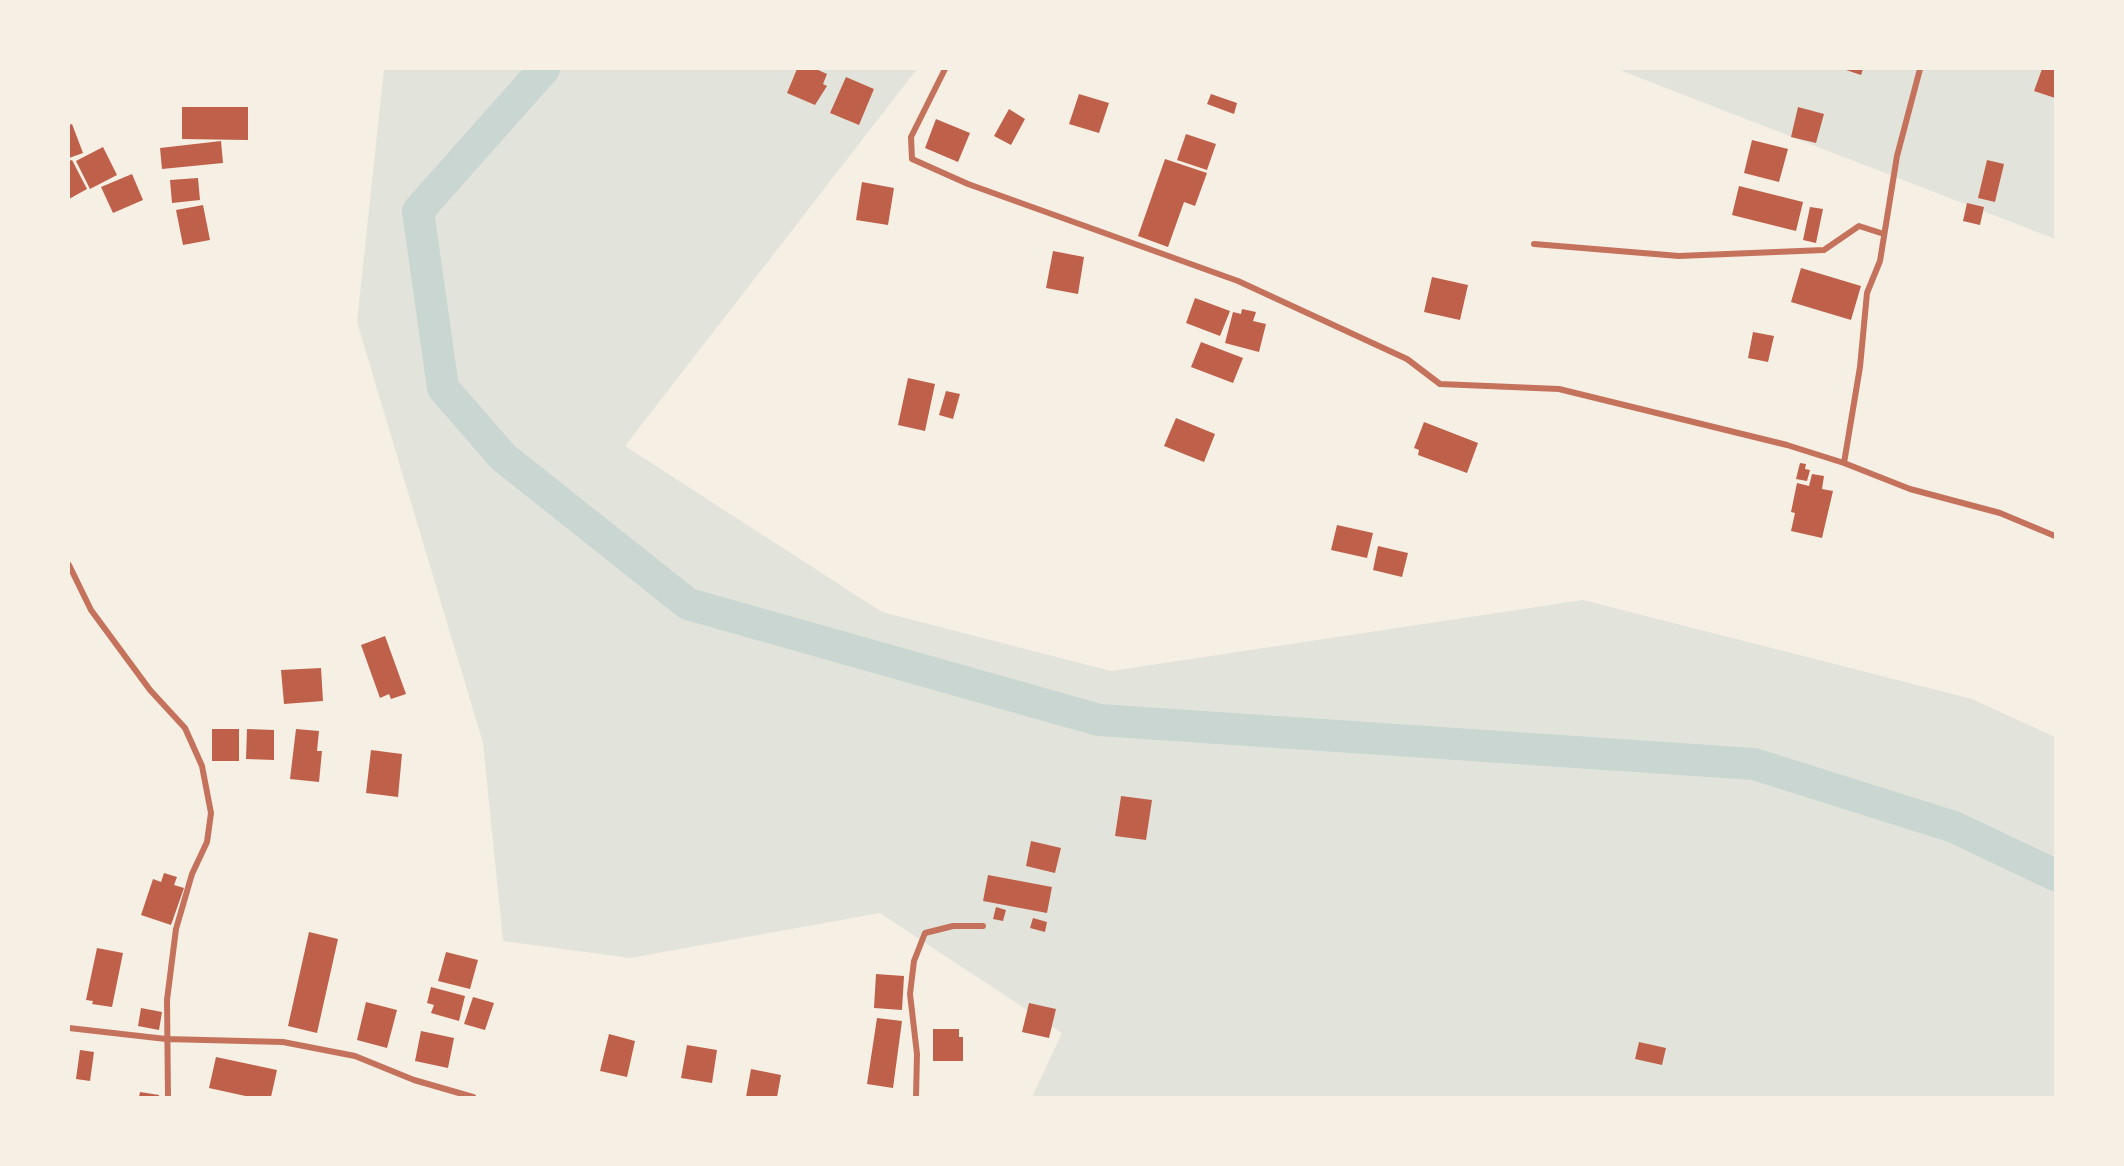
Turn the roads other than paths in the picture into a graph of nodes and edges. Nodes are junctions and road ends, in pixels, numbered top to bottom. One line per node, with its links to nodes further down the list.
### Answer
1 (945, 69): 5 (street)
2 (1920, 69): 3 (street)
3 (1884, 234): 4 (street); 5 (street)
4 (1534, 244)
5 (1844, 463): 6 (street)
6 (2055, 536)
7 (69, 565): 10 (street)
8 (983, 926): 13 (street)
9 (69, 1028): 10 (street)
10 (166, 1039): 11 (street); 12 (street)
11 (168, 1097)
12 (473, 1097)
13 (916, 1097)

